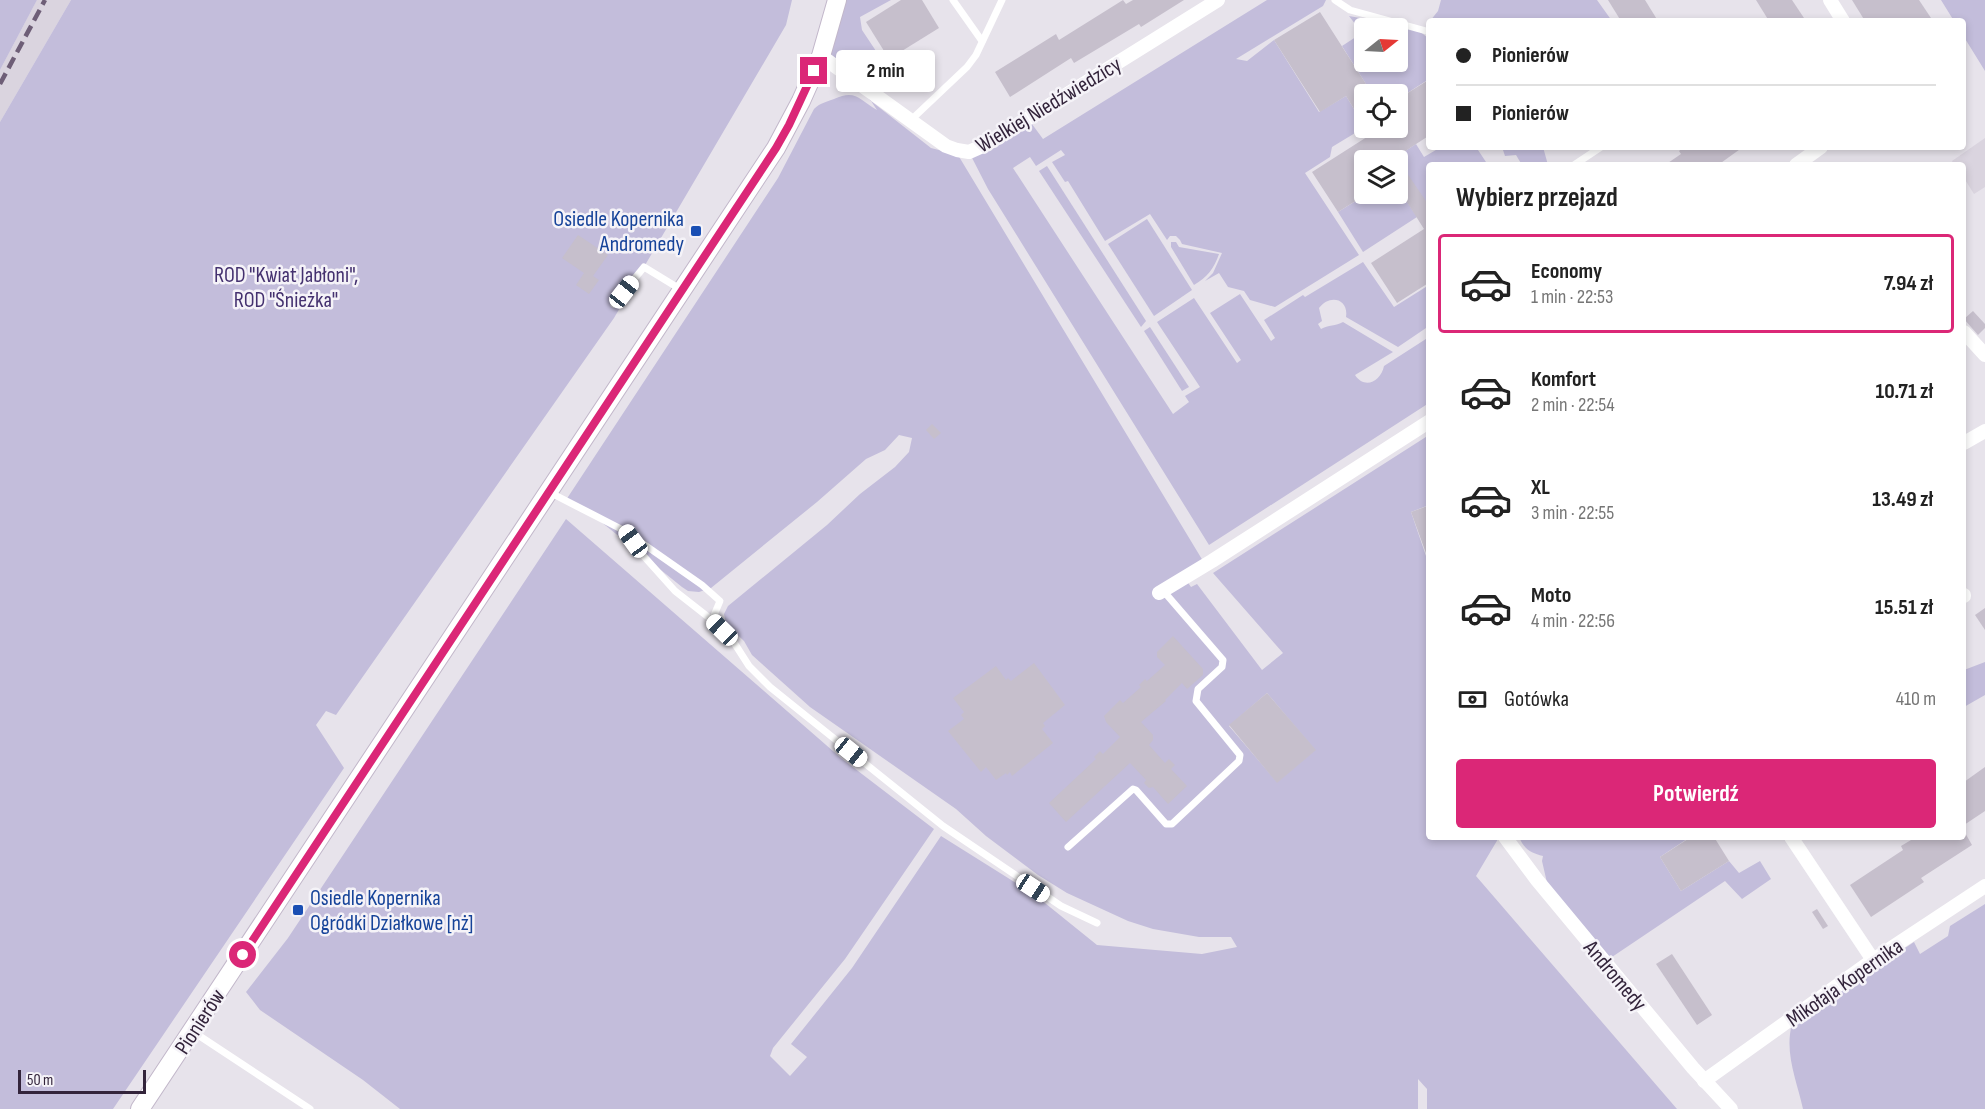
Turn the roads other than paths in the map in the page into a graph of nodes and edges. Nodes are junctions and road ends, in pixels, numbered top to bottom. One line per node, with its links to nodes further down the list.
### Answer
1 (837, 0): 10 (street, Pionierów)
2 (953, 0): 9 (lane)
3 (1002, 0): 9 (lane)
4 (1218, 0): 11 (street, Wielkiej Niedźwiedzicy)
5 (1335, 0): 8 (lane)
6 (1830, 0): 7 (street)
7 (1841, 18)
8 (1426, 31)
9 (982, 41): 11 (lane)
10 (821, 56): 11 (street, Wielkiej Niedźwiedzicy); 16 (street, Pionierów)
11 (911, 120)
12 (1596, 150): 14 (lane)
13 (1817, 150): 15 (street)
14 (1578, 162)
15 (1800, 162)
16 (682, 291): 17 (lane); 23 (street, Pionierów)
17 (614, 304)
18 (1966, 334): 19 (street)
19 (1985, 355)
20 (1426, 424): 25 (street)
21 (1985, 431): 22 (street)
22 (1966, 441)
23 (549, 492): 24 (lane); 33 (street, Pionierów)
24 (625, 531): 26 (lane); 26 (lane)
25 (1159, 593): 29 (lane)
26 (712, 620): 31 (lane)
27 (1507, 840): 34 (street, Andromedy)
28 (1793, 840): 32 (street)
29 (1068, 847)
30 (1985, 886): 32 (street, Mikołaja Kopernika)
31 (1097, 923)
32 (1873, 960): 34 (street, Mikołaja Kopernika)
33 (192, 1031): 35 (street, Pionierów); 36 (lane)
34 (1704, 1081): 37 (street, Andromedy)
35 (140, 1109)
36 (310, 1109)
37 (1731, 1109)

